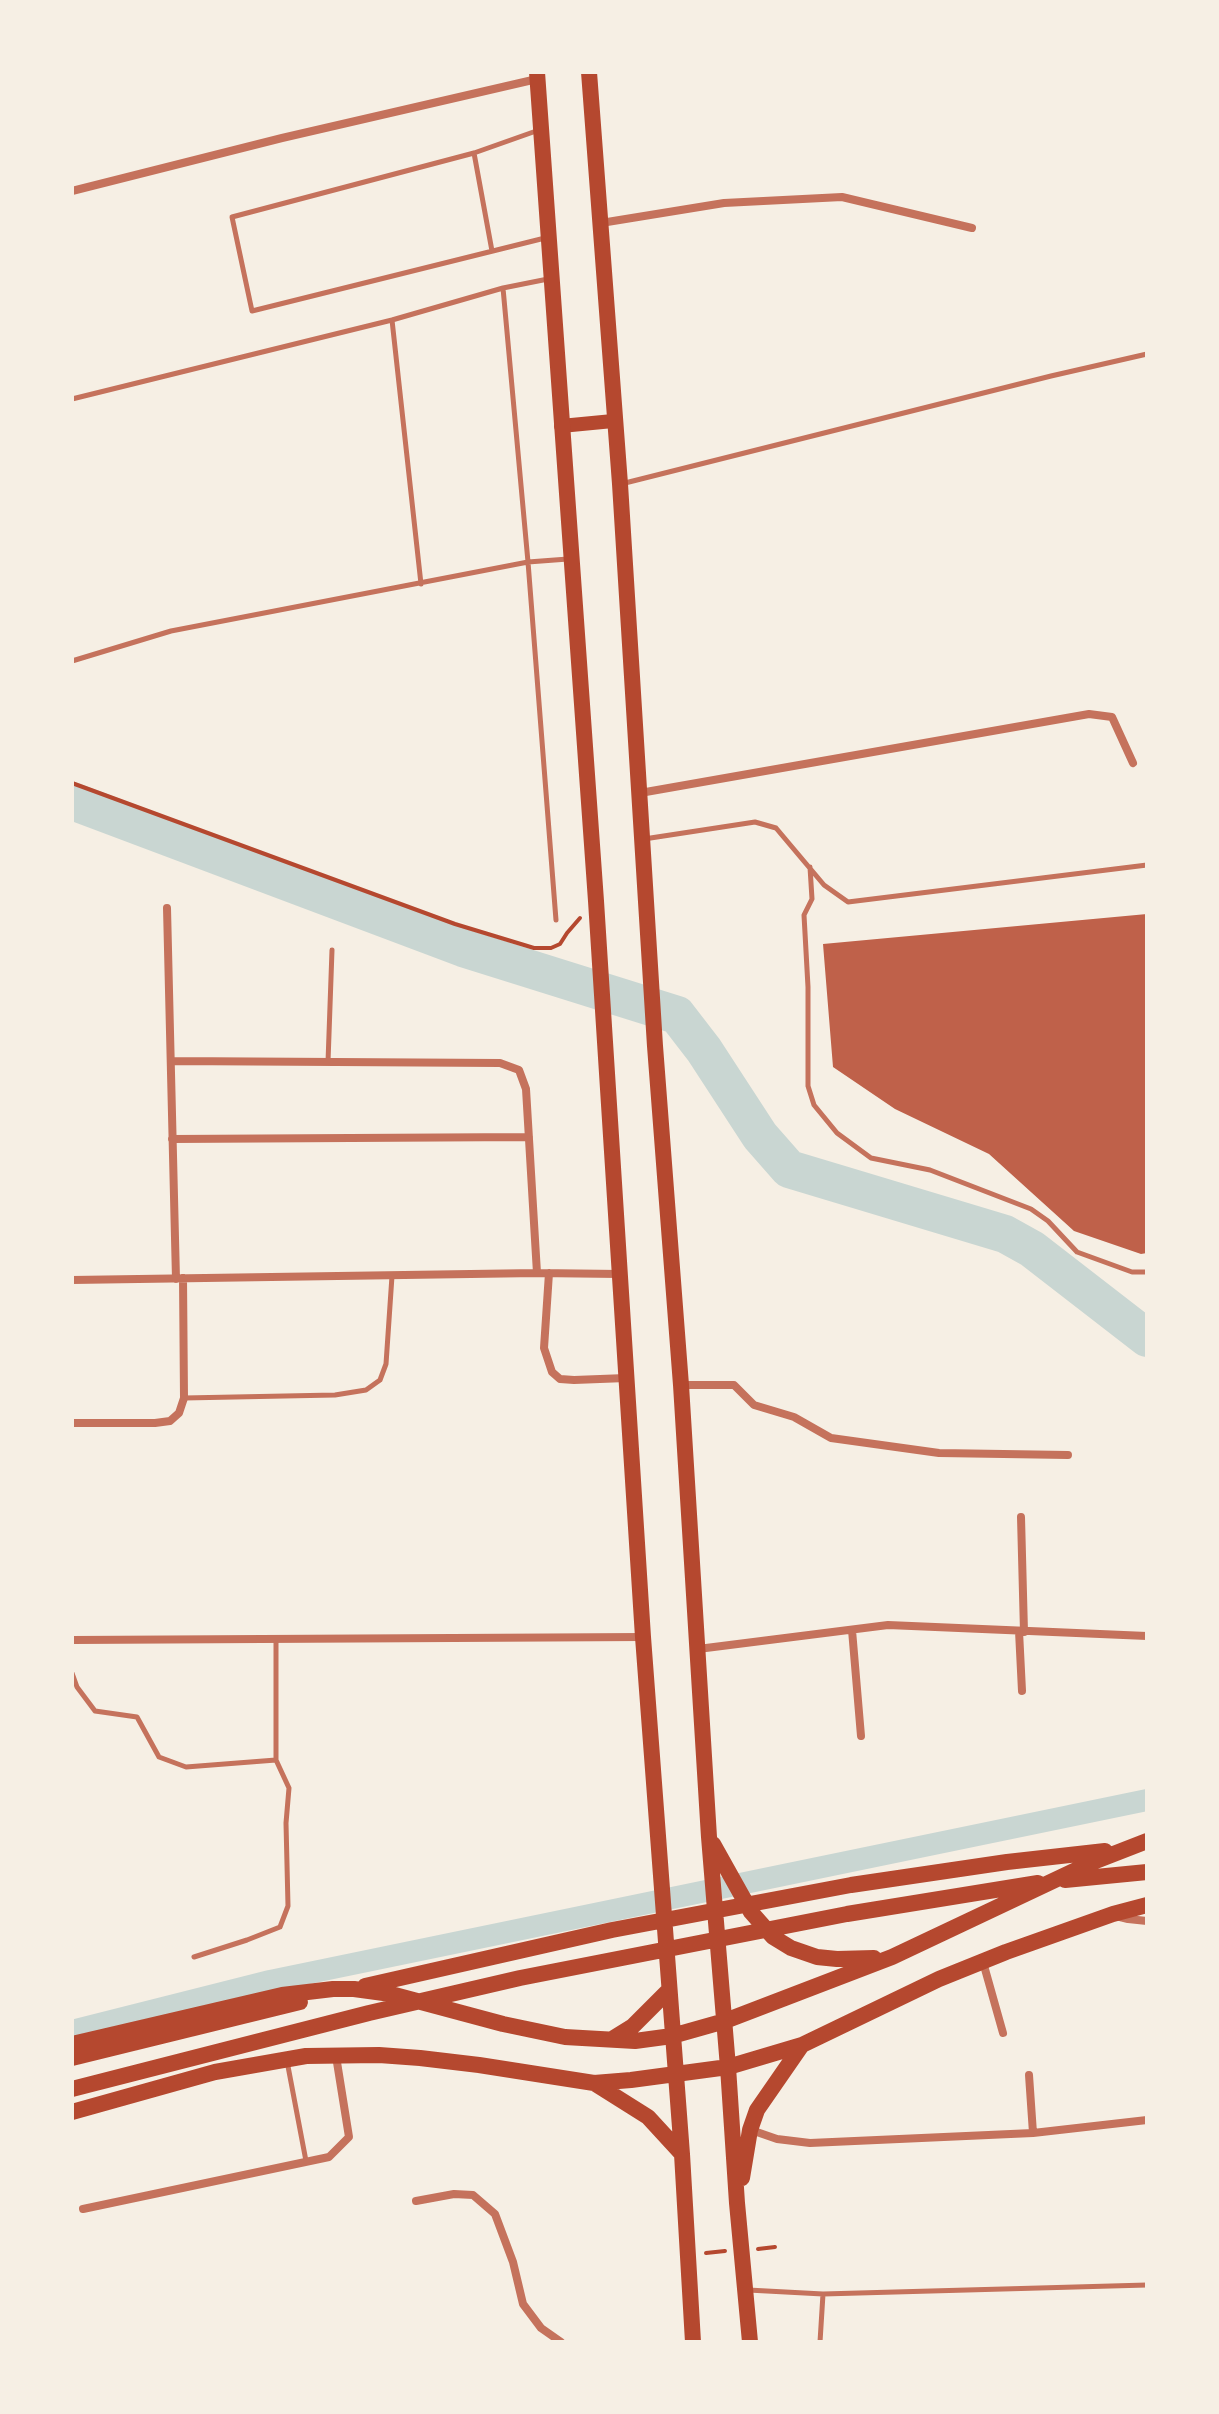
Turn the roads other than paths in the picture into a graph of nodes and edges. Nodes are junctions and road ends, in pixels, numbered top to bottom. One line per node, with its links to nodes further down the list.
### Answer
1 (589, 72): 6 (main road)
2 (537, 75): 3 (main road); 5 (street)
3 (542, 129): 4 (lane); 8 (main road)
4 (474, 153): 9 (lane); 9 (lane)
5 (72, 191)
6 (600, 223): 7 (street); 15 (main road)
7 (972, 228)
8 (549, 236): 9 (lane); 10 (main road)
9 (492, 251)
10 (553, 278): 11 (lane); 16 (main road)
11 (503, 288): 12 (lane); 19 (lane)
12 (392, 320): 14 (lane); 20 (lane)
13 (1147, 354): 17 (lane)
14 (72, 399)
15 (613, 421): 16 (main road); 17 (main road)
16 (561, 426): 18 (main road)
17 (620, 484): 23 (main road)
18 (571, 559): 19 (lane); 37 (main road)
19 (528, 562): 20 (lane); 28 (lane)
20 (421, 584): 21 (lane)
21 (72, 661)
22 (1133, 763): 23 (street)
23 (640, 793): 24 (main road)
24 (643, 839): 26 (lane); 42 (main road)
25 (1147, 865): 26 (lane)
26 (810, 867): 34 (lane)
27 (167, 908): 30 (street)
28 (556, 920)
29 (332, 950): 31 (lane)
30 (171, 1061): 31 (street); 33 (street)
31 (328, 1062): 32 (street)
32 (529, 1137): 33 (street); 35 (street)
33 (172, 1139): 39 (street)
34 (1147, 1272)
35 (537, 1273): 36 (street); 38 (street)
36 (549, 1273): 37 (street); 41 (street)
37 (619, 1274): 41 (main road)
38 (392, 1275): 39 (street); 43 (lane)
39 (180, 1279): 40 (street); 43 (street)
40 (72, 1280)
41 (626, 1378): 50 (main road)
42 (681, 1385): 45 (street); 53 (main road)
43 (184, 1398): 44 (street)
44 (72, 1423)
45 (1068, 1455)
46 (1021, 1517): 48 (street)
47 (852, 1630): 48 (street); 53 (street); 56 (street)
48 (1022, 1631): 49 (street); 55 (street)
49 (1147, 1636)
50 (643, 1637): 51 (street); 67 (main road)
51 (276, 1639): 52 (street); 57 (lane)
52 (72, 1640)
53 (696, 1649): 58 (main road)
54 (72, 1673): 57 (lane)
55 (1022, 1691)
56 (861, 1736)
57 (276, 1760): 64 (lane)
58 (709, 1837): 65 (main road); 68 (main road)
59 (1147, 1844): 65 (main road); 75 (main road)
60 (1147, 1872): 81 (main road)
61 (1147, 1905): 62 (main road)
62 (1113, 1914): 63 (street); 66 (main road)
63 (1147, 1921)
64 (194, 1957)
65 (892, 1957): 68 (main road)
66 (983, 1961): 69 (street); 73 (main road)
67 (668, 1991): 70 (main road); 71 (main road)
68 (725, 2021): 70 (main road); 77 (main road)
69 (1003, 2033)
70 (672, 2036): 71 (main road); 78 (main road)
71 (609, 2040): 72 (main road)
72 (72, 2044)
73 (802, 2045): 77 (main road); 84 (main road)
74 (336, 2056): 76 (main road); 80 (main road); 87 (street)
75 (72, 2058)
76 (287, 2059): 82 (main road); 87 (lane)
77 (728, 2067): 78 (main road); 89 (main road)
78 (675, 2075): 80 (main road); 86 (main road)
79 (1029, 2075): 85 (street)
80 (594, 2083): 86 (main road)
81 (72, 2089)
82 (72, 2112)
83 (1147, 2120): 85 (street)
84 (750, 2130): 85 (street); 89 (main road)
85 (1033, 2133)
86 (682, 2154): 95 (main road)
87 (306, 2162): 90 (street)
88 (416, 2201): 94 (street)
89 (737, 2203): 92 (main road)
90 (83, 2209)
91 (1147, 2285): 93 (lane)
92 (747, 2290): 93 (lane); 96 (main road)
93 (823, 2294): 97 (lane)
94 (561, 2342)
95 (693, 2342)
96 (750, 2342)
97 (820, 2342)

